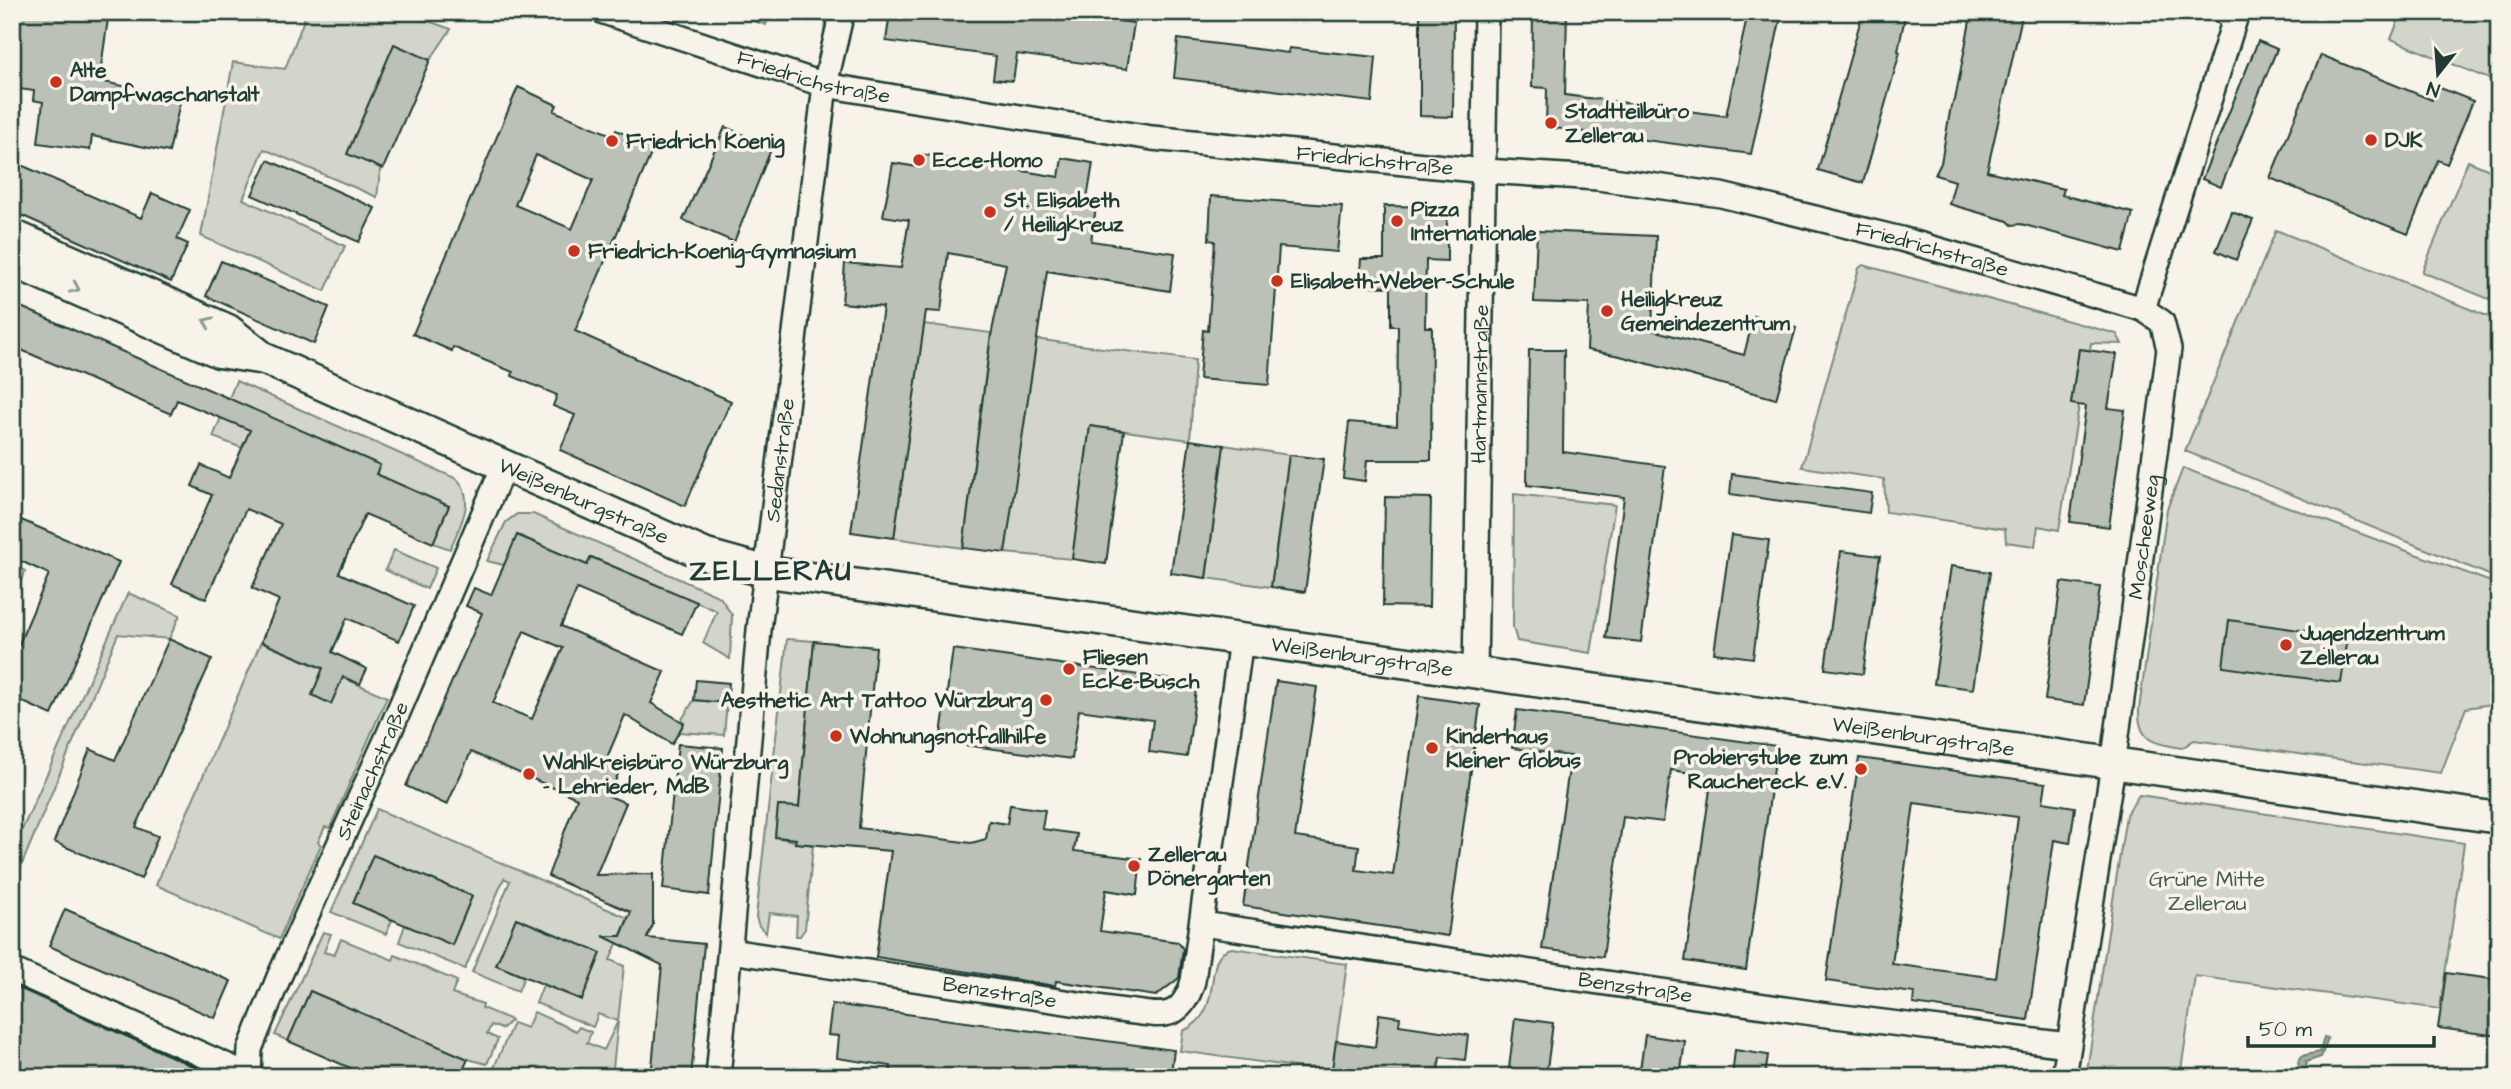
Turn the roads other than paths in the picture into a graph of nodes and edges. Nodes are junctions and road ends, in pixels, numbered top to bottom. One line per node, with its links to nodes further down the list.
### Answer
1 (604, 12): 5 (street, Friedrichstraße)
2 (842, 12): 5 (street, Sedanstraße)
3 (1486, 12): 6 (street, Hartmannstraße)
4 (2229, 16): 9 (street)
5 (825, 85): 6 (street, Friedrichstraße); 12 (street, Sedanstraße)
6 (1485, 171): 9 (street, Friedrichstraße); 14 (street, Hartmannstraße)
7 (12, 235): 10 (street, Weißenburgstraße, one-way to 7)
8 (12, 261): 10 (street, Weißenburgstraße, one-way to 10)
9 (2143, 309): 15 (street, Moscheeweg)
10 (265, 359): 11 (street, Weißenburgstraße)
11 (504, 466): 12 (street, Weißenburgstraße); 21 (street, Steinachstraße)
12 (768, 572): 13 (street, Weißenburgstraße); 18 (street, Sedanstraße)
13 (1241, 640): 14 (street, Weißenburgstraße); 17 (street, Benzstraße)
14 (1475, 673): 15 (street, Weißenburgstraße)
15 (2113, 765): 16 (street, Weißenburgstraße); 20 (street, Moscheeweg)
16 (2499, 818)
17 (1202, 924): 18 (street, Benzstraße); 20 (street, Benzstraße)
18 (730, 951): 22 (street, Sedanstraße)
19 (12, 970): 21 (street, Steinachstraße)
20 (2067, 1045): 23 (street, Moscheeweg)
21 (248, 1076)
22 (718, 1077)
23 (2064, 1077)

